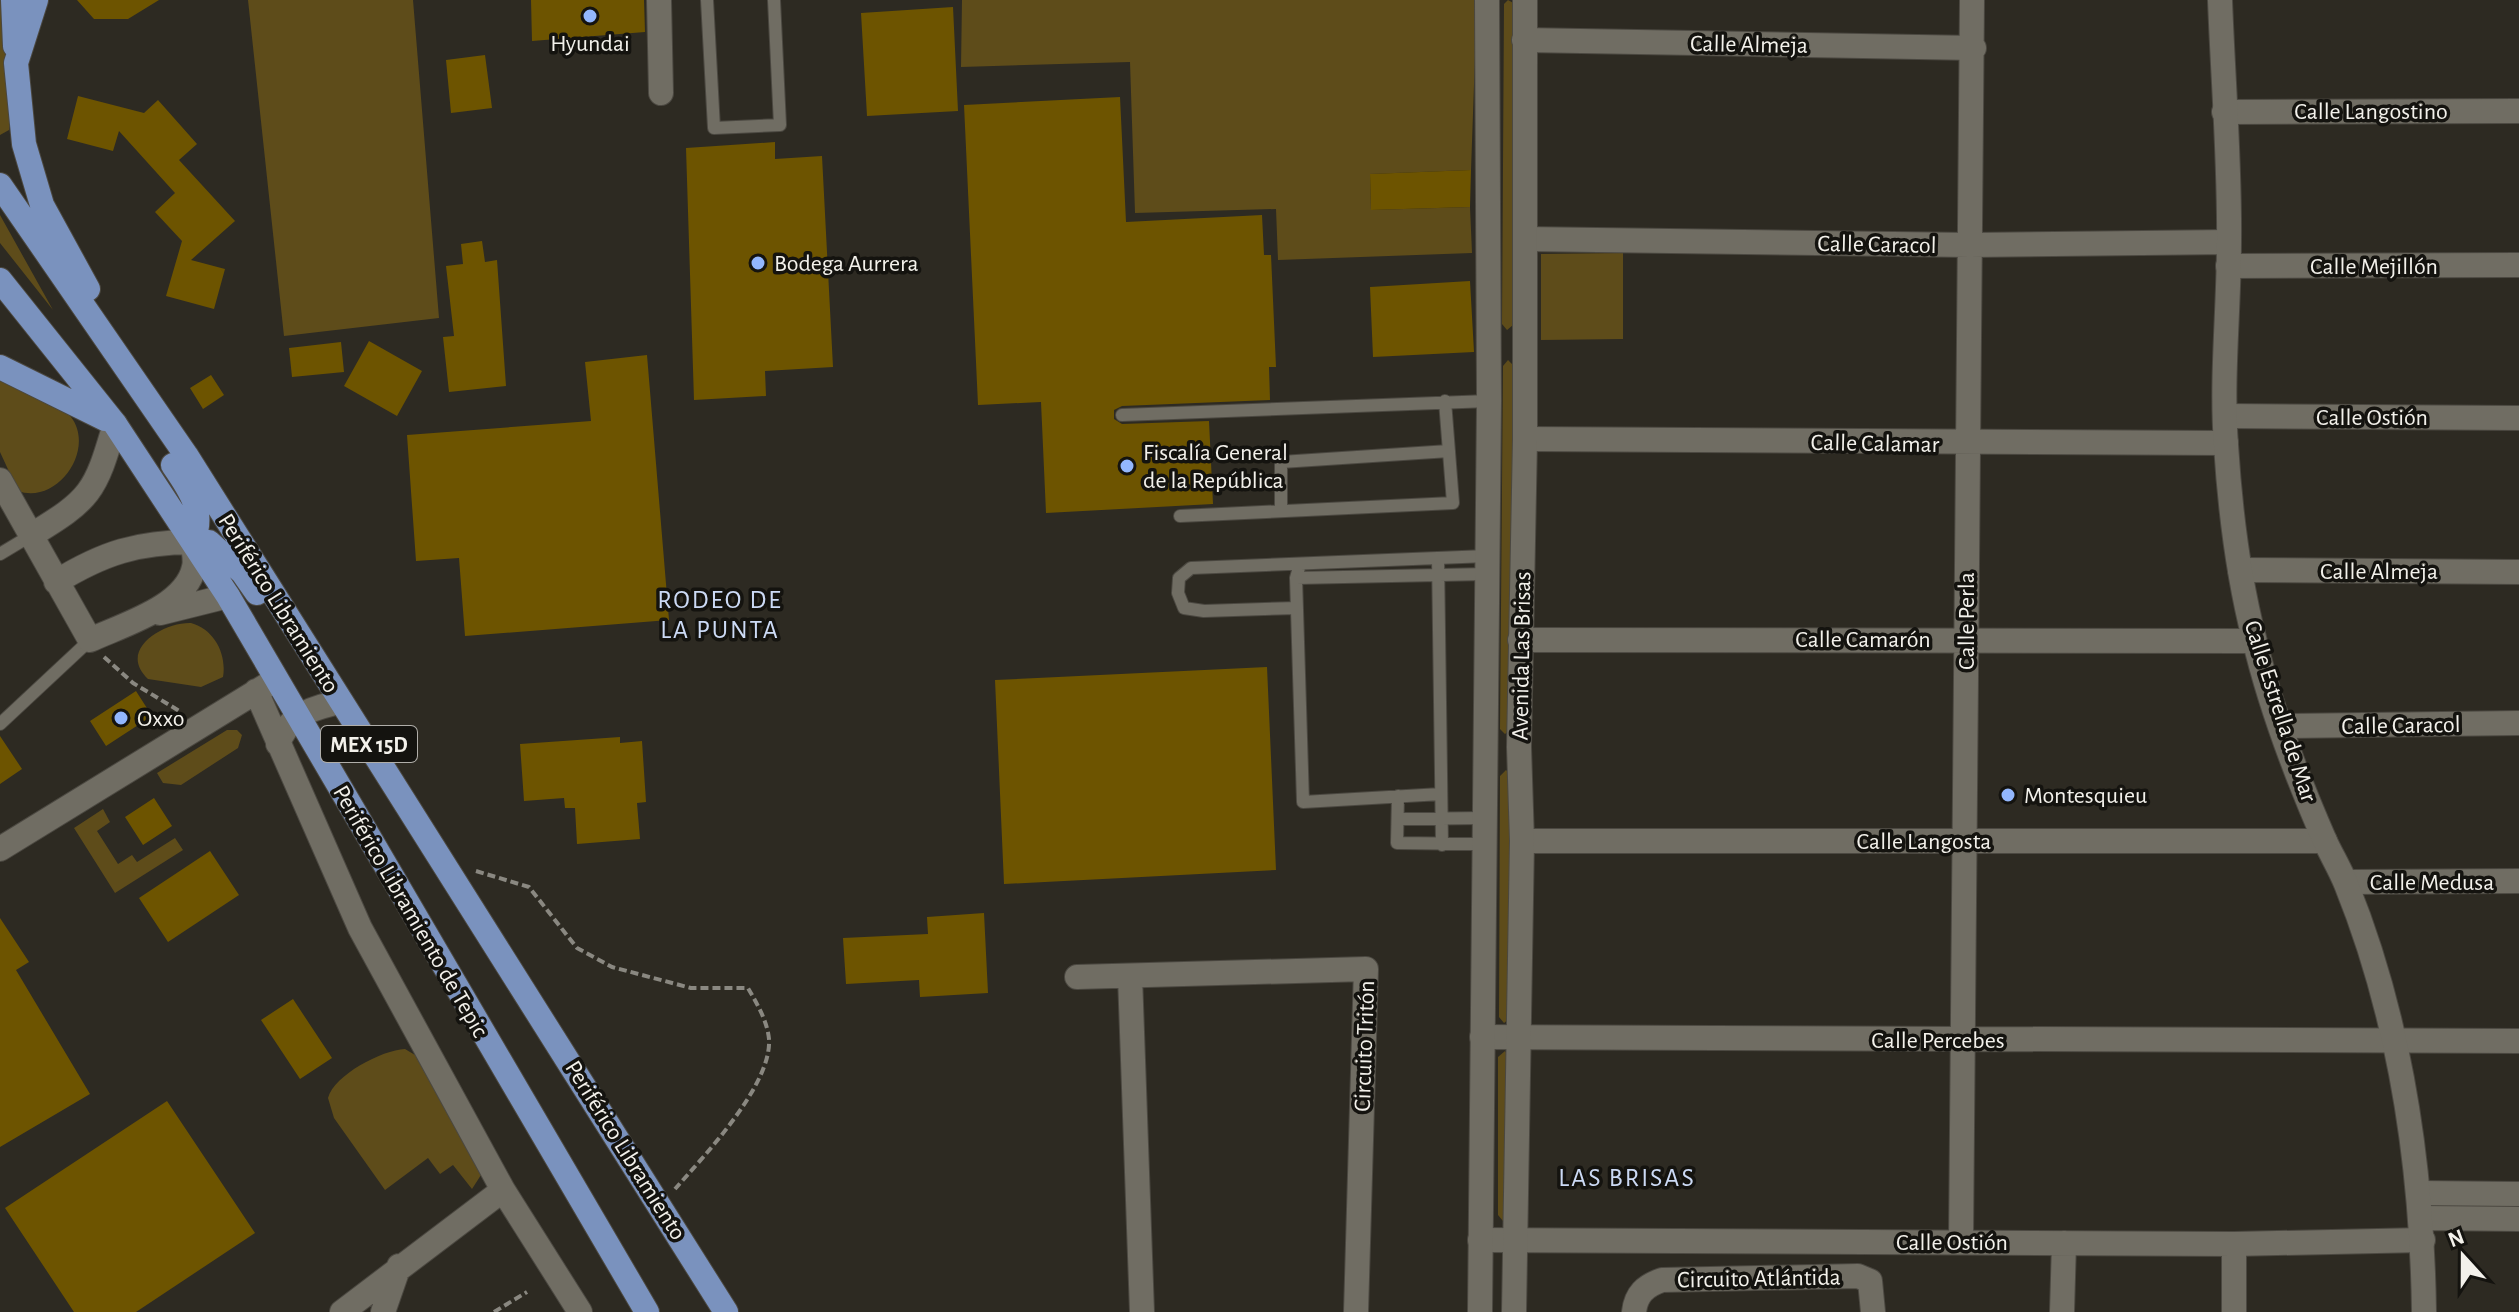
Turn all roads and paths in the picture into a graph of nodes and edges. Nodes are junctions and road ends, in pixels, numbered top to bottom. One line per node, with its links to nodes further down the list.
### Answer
1 (13, 0): 12 (highway)
2 (36, 0): 12 (highway)
3 (659, 0): 13 (street)
4 (707, 0): 5 (lane)
5 (774, 0)
6 (1487, 0): 25 (street, Avenida Las Brisas)
7 (1525, 0): 10 (street, Avenida Las Brisas)
8 (1972, 0): 11 (street, Calle Perla)
9 (2220, 0): 15 (street, Calle Estrella de Mar)
10 (1524, 40): 11 (street, Calle Almeja); 17 (street, Avenida Las Brisas)
11 (1974, 48): 18 (street, Calle Perla)
12 (16, 63): 33 (highway)
13 (661, 93)
14 (2519, 111): 15 (street, Calle Langostino)
15 (2224, 112): 19 (street, Calle Estrella de Mar)
16 (0, 185): 22 (highway, Periférico Libramiento / MEX 15D)
17 (1525, 239): 18 (street, Calle Caracol); 30 (street, Avenida Las Brisas)
18 (1970, 245): 19 (street, Calle Caracol); 32 (street, Calle Perla)
19 (2229, 254): 20 (street, Calle Mejillón); 27 (street, Calle Estrella de Mar)
20 (2519, 265)
21 (0, 280): 29 (highway, Periférico Libramiento de Tepic / MEX 15D)
22 (76, 296): 33 (highway, Periférico Libramiento / MEX 15D); 39 (highway)
23 (0, 367): 29 (highway)
24 (1445, 401): 25 (lane); 26 (lane); 34 (lane)
25 (1489, 401): 45 (street, Avenida Las Brisas)
26 (1122, 415)
27 (2226, 416): 28 (street, Calle Ostión); 31 (street, Calle Estrella de Mar)
28 (2519, 418)
29 (115, 424): 38 (street); 39 (highway, Periférico Libramiento de Tepic / MEX 15D)
30 (1525, 439): 32 (street, Calle Calamar); 58 (street, Avenida Las Brisas)
31 (2226, 443): 32 (street, Calle Calamar); 46 (street, Calle Estrella de Mar)
32 (1966, 444): 56 (street, Calle Perla)
33 (180, 446): 82 (highway, Periférico Libramiento / MEX 15D)
34 (1449, 451): 36 (lane); 36 (lane)
35 (0, 480): 38 (street)
36 (1281, 511): 37 (lane)
37 (1180, 516)
38 (30, 536): 40 (lane); 52 (street)
39 (193, 542): 52 (street); 53 (highway, Periférico Libramiento de Tepic / MEX 15D); 55 (street); 61 (highway)
40 (0, 554)
41 (1438, 558): 42 (lane); 45 (lane); 49 (lane)
42 (1391, 559): 43 (lane); 48 (lane)
43 (1343, 562): 44 (lane); 51 (lane)
44 (1300, 564): 50 (lane); 54 (lane)
45 (1487, 565): 49 (lane); 69 (street, Avenida Las Brisas)
46 (2240, 570): 47 (street, Calle Almeja); 59 (street, Calle Estrella de Mar)
47 (2519, 572)
48 (1392, 575): 49 (lane); 51 (lane)
49 (1438, 576): 71 (lane)
50 (1296, 578): 51 (lane); 54 (lane)
51 (1343, 578)
52 (56, 582): 57 (street)
53 (228, 596): 55 (street); 60 (highway, Periférico Libramiento de Tepic / MEX 15D)
54 (1297, 608): 72 (lane)
55 (127, 622): 57 (street)
56 (1966, 639): 58 (street, Calle Camarón); 59 (street, Calle Camarón); 77 (street, Calle Perla)
57 (90, 640): 62 (lane); 64 (path)
58 (1520, 640): 70 (street, Avenida Las Brisas)
59 (2254, 641): 67 (street, Calle Estrella de Mar)
60 (266, 686): 63 (highway, Periférico Libramiento de Tepic / MEX 15D); 64 (street); 68 (street)
61 (331, 704): 63 (street); 85 (highway)
62 (5, 711): 66 (lane)
63 (297, 716): 68 (street); 110 (highway, Periférico Libramiento de Tepic / MEX 15D)
64 (205, 723): 81 (street)
65 (2519, 723): 67 (street, Calle Caracol)
66 (0, 724)
67 (2282, 726): 78 (street, Calle Estrella de Mar)
68 (278, 744): 93 (street)
69 (1485, 746): 70 (street); 73 (street, Avenida Las Brisas)
70 (1519, 747): 76 (street, Avenida Las Brisas)
71 (1441, 794): 72 (lane); 75 (lane)
72 (1398, 796): 74 (lane)
73 (1484, 818): 75 (lane); 79 (street, Avenida Las Brisas)
74 (1398, 819): 75 (lane); 80 (lane)
75 (1441, 819): 80 (lane)
76 (1522, 841): 77 (street, Calle Langosta); 89 (street, Avenida Las Brisas)
77 (1967, 841): 78 (street, Calle Langosta); 90 (street, Calle Perla)
78 (2325, 841): 84 (street, Calle Estrella de Mar)
79 (1484, 844): 80 (lane); 88 (street, Avenida Las Brisas)
80 (1442, 845)
81 (0, 849)
82 (447, 866): 85 (highway, Periférico Libramiento / MEX 15D); 96 (path)
83 (2519, 881): 84 (street, Calle Medusa)
84 (2346, 882): 91 (street, Calle Estrella de Mar)
85 (489, 931): 96 (highway, Periférico Libramiento / MEX 15D)
86 (1130, 976): 87 (street, Circuito Tritón); 112 (street); 113 (street, Circuito Tritón)
87 (1077, 977)
88 (1482, 1037): 89 (street, Calle Percebes); 99 (street, Avenida Las Brisas)
89 (1518, 1038): 90 (street, Calle Percebes); 100 (street, Avenida Las Brisas)
90 (1965, 1040): 91 (street, Calle Percebes); 101 (street, Calle Perla)
91 (2393, 1041): 92 (street, Calle Percebes); 94 (street, Calle Estrella de Mar)
92 (2519, 1041)
93 (503, 1190): 104 (street); 109 (street)
94 (2420, 1193): 95 (street); 98 (street, Calle Estrella de Mar)
95 (2519, 1194)
96 (660, 1205): 111 (highway, Periférico Libramiento / MEX 15D)
97 (2519, 1219): 98 (street, Calle Ostión)
98 (2422, 1229): 103 (street, Calle Ostión); 120 (street, Calle Estrella de Mar)
99 (1480, 1240): 100 (street, Calle Ostión); 114 (street, Avenida Las Brisas)
100 (1514, 1241): 101 (street, Calle Ostión); 115 (street, Avenida Las Brisas)
101 (1961, 1242): 102 (street, Calle Ostión)
102 (2064, 1243): 103 (street, Calle Ostión); 118 (street)
103 (2234, 1244): 119 (street)
104 (399, 1266): 106 (street); 107 (street)
105 (527, 1292): 108 (path)
106 (342, 1312)
107 (383, 1312)
108 (494, 1312)
109 (580, 1312)
110 (647, 1312)
111 (726, 1312)
112 (1142, 1312)
113 (1356, 1312)
114 (1480, 1312)
115 (1514, 1312)
116 (1634, 1312): 117 (street, Circuito Atlántida)
117 (1873, 1312)
118 (2062, 1312)
119 (2234, 1312)
120 (2424, 1312)

